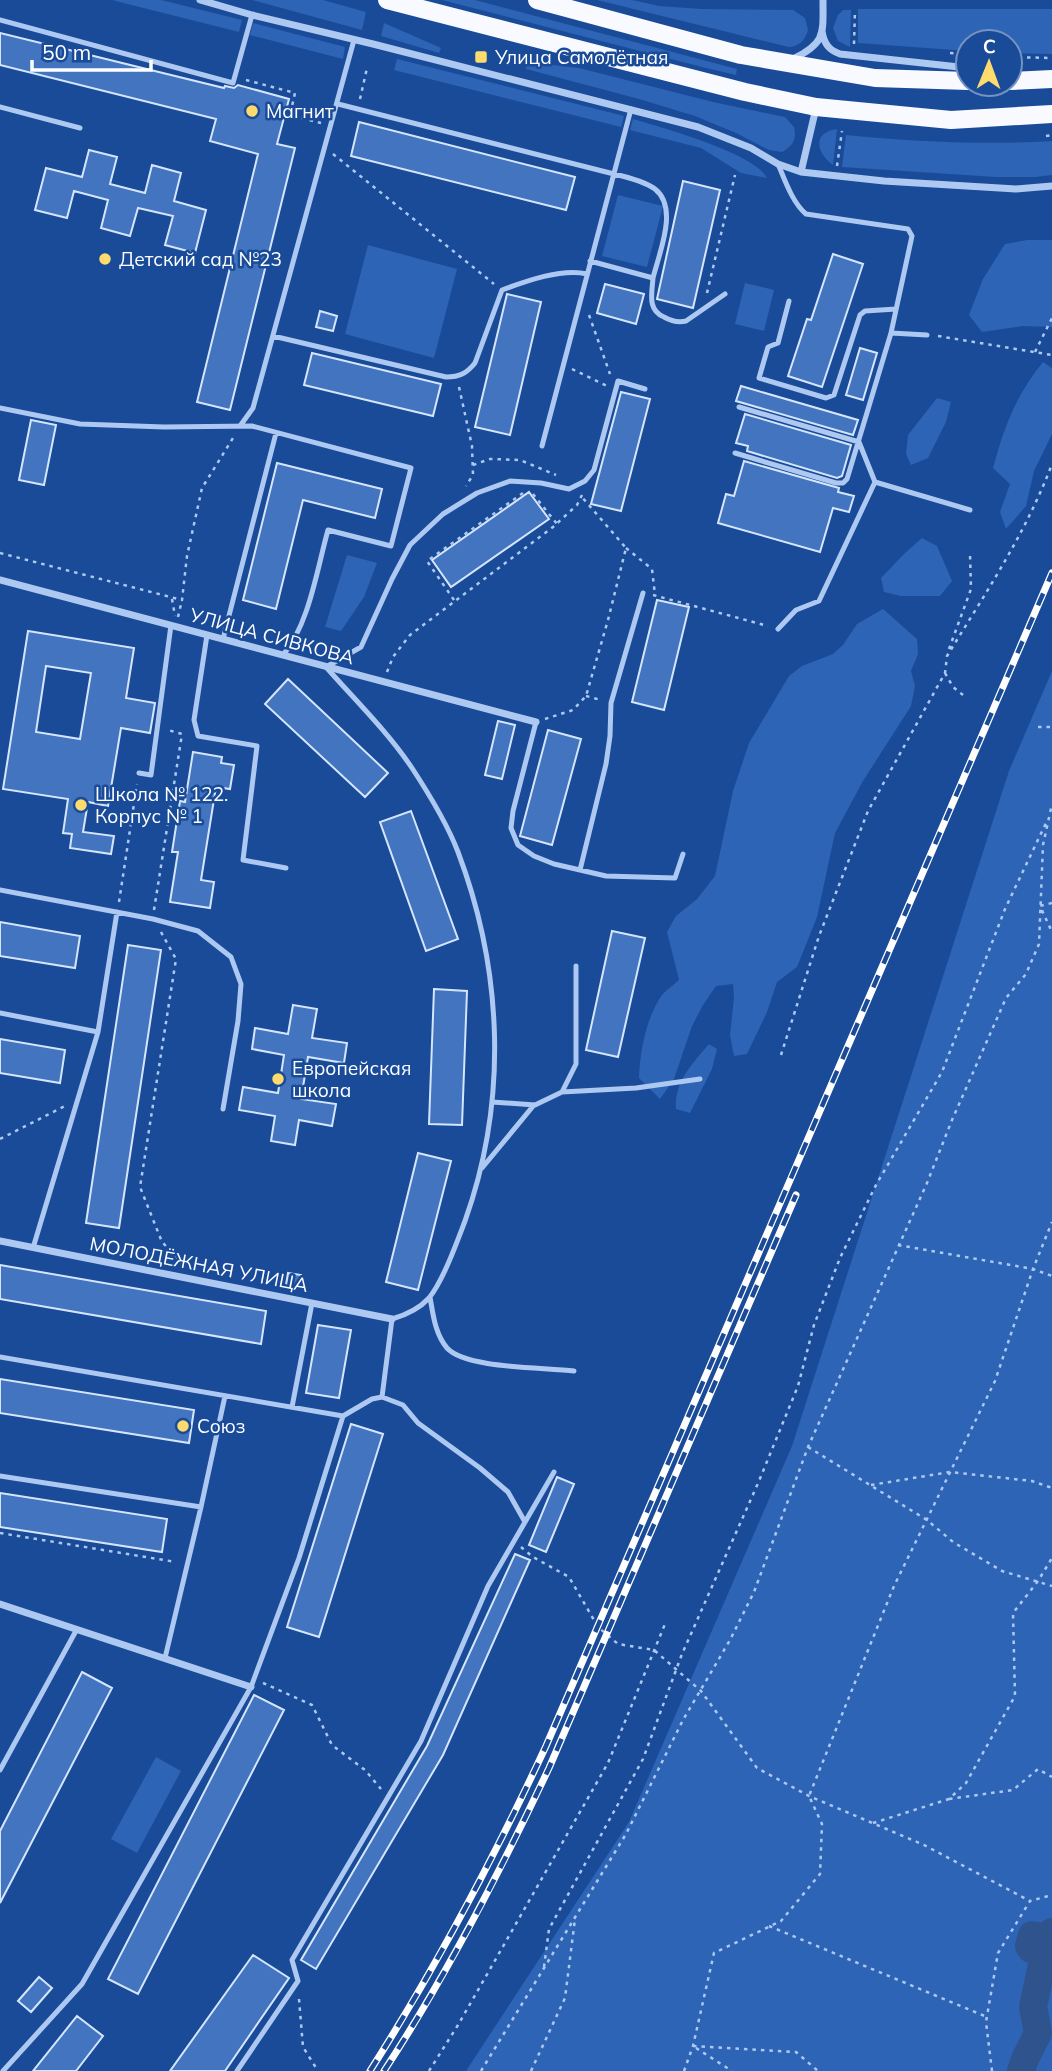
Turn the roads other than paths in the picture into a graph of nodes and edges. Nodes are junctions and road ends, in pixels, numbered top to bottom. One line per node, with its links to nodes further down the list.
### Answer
1 (200, 0): 5 (street)
2 (387, 0): 17 (main road)
3 (537, 0): 9 (main road)
4 (823, 0): 7 (street)
5 (252, 15): 6 (lane); 8 (street)
6 (0, 20)
7 (822, 32): 9 (street); 10 (street)
8 (354, 40): 15 (lane); 18 (street)
9 (786, 63): 14 (main road)
10 (954, 67)
11 (1024, 74): 12 (street)
12 (1052, 79): 13 (main road)
13 (1024, 80)
14 (954, 81)
15 (338, 104): 23 (lane); 32 (lane)
16 (0, 107): 20 (lane)
17 (816, 107): 19 (main road); 22 (street)
18 (631, 109): 21 (street); 23 (lane)
19 (1048, 115)
20 (80, 128)
21 (778, 164): 22 (street); 30 (lane)
22 (801, 172): 24 (street)
23 (614, 174): 25 (lane); 27 (lane)
24 (1052, 186)
25 (590, 261): 26 (lane); 27 (lane)
26 (587, 274): 32 (lane); 40 (lane)
27 (653, 278): 28 (lane)
28 (724, 294)
29 (789, 301): 30 (lane)
30 (896, 309): 31 (lane)
31 (891, 333): 33 (lane); 39 (lane)
32 (273, 335): 37 (lane)
33 (927, 335)
34 (645, 388): 51 (lane)
35 (739, 407): 39 (lane)
36 (0, 408): 37 (lane)
37 (240, 426): 38 (lane)
38 (276, 433): 49 (lane); 50 (lane)
39 (859, 442): 41 (lane); 42 (lane)
40 (542, 446)
41 (735, 453)
42 (875, 482): 43 (lane); 47 (lane)
43 (970, 510)
44 (0, 580): 46 (street, УЛИЦА СИВКОВА)
45 (643, 593): 56 (lane)
46 (174, 626): 48 (street, УЛИЦА СИВКОВА); 53 (lane)
47 (778, 629)
48 (207, 635): 49 (street, УЛИЦА СИВКОВА); 55 (lane)
49 (223, 639): 50 (street, УЛИЦА СИВКОВА)
50 (284, 655): 51 (street, УЛИЦА СИВКОВА)
51 (326, 667): 52 (street, УЛИЦА СИВКОВА); 64 (lane)
52 (536, 722): 56 (lane)
53 (139, 773)
54 (683, 854): 56 (lane)
55 (286, 868)
56 (580, 870)
57 (0, 891): 58 (lane)
58 (117, 912): 61 (lane); 66 (lane)
59 (576, 966): 63 (lane)
60 (0, 1013): 61 (lane)
61 (98, 1032): 69 (lane)
62 (700, 1079): 63 (lane)
63 (562, 1091): 65 (lane)
64 (492, 1102): 65 (lane); 67 (lane)
65 (535, 1105): 67 (lane)
66 (223, 1109)
67 (480, 1170): 70 (lane)
68 (0, 1241): 69 (street, МОЛОДЁЖНАЯ УЛИЦА)
69 (33, 1248): 71 (street, МОЛОДЁЖНАЯ УЛИЦА)
70 (430, 1297): 72 (lane); 74 (lane)
71 (312, 1303): 72 (street, МОЛОДЁЖНАЯ УЛИЦА); 77 (lane)
72 (393, 1318): 76 (lane)
73 (0, 1357): 75 (lane)
74 (574, 1371)
75 (225, 1396): 77 (lane); 81 (lane)
76 (382, 1397): 78 (lane); 82 (lane)
77 (292, 1407): 78 (lane)
78 (343, 1416): 86 (lane)
79 (554, 1472): 82 (lane)
80 (0, 1476): 81 (lane)
81 (201, 1507): 85 (lane)
82 (524, 1522): 89 (lane)
83 (0, 1604): 84 (street)
84 (78, 1629): 85 (street); 87 (lane)
85 (165, 1658): 86 (street)
86 (253, 1683): 88 (lane)
87 (0, 1770)
88 (3, 2071)
89 (237, 2071)

